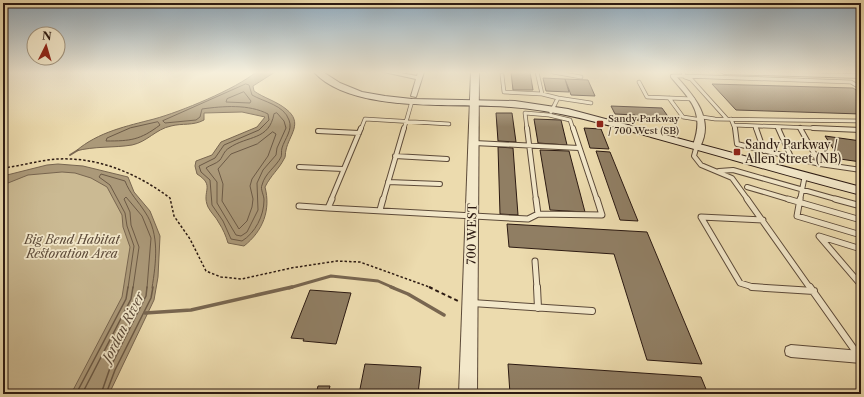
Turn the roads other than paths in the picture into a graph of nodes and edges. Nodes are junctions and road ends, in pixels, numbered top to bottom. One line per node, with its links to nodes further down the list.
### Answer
1 (352, 91): 13 (main road)
2 (374, 91): 13 (main road)
3 (416, 91): 13 (street)
4 (474, 91): 15 (street, 700 WEST)
5 (504, 91): 10 (lane)
6 (541, 91): 10 (lane)
7 (644, 91): 12 (lane)
8 (685, 91): 14 (street)
9 (702, 91): 19 (lane)
10 (542, 94): 11 (lane)
11 (558, 98): 16 (lane); 17 (lane)
12 (669, 98): 14 (lane); 18 (lane)
13 (413, 99): 15 (main road); 20 (lane)
14 (692, 99): 18 (street)
15 (474, 102): 17 (main road); 30 (street, 700 WEST)
16 (591, 103)
17 (551, 112): 31 (lane); 32 (main road); 33 (lane)
18 (702, 118): 19 (lane); 32 (street)
19 (729, 119): 21 (lane); 23 (lane)
20 (405, 121): 22 (lane); 29 (lane); 35 (lane)
21 (861, 121)
22 (449, 124)
23 (734, 125): 24 (lane); 34 (lane)
24 (755, 126): 25 (lane); 34 (lane)
25 (778, 127): 26 (lane); 36 (lane)
26 (800, 128): 27 (lane); 38 (lane)
27 (861, 130)
28 (318, 131): 29 (lane)
29 (358, 133): 40 (lane)
30 (474, 143): 31 (lane); 55 (street, 700 WEST)
31 (529, 146): 33 (lane); 54 (lane)
32 (697, 146): 42 (lane); 43 (main road)
33 (579, 148): 54 (lane)
34 (764, 151): 36 (lane)
35 (395, 156): 37 (lane); 44 (lane)
36 (791, 157): 38 (lane)
37 (447, 159)
38 (820, 164): 41 (lane)
39 (299, 167): 40 (lane)
40 (343, 169): 52 (lane)
41 (860, 171)
42 (717, 172): 47 (lane); 56 (lane)
43 (805, 175): 47 (lane); 48 (main road)
44 (388, 182): 45 (lane); 53 (lane)
45 (440, 184)
46 (746, 187): 49 (lane)
47 (804, 190): 49 (lane); 51 (lane)
48 (861, 190)
49 (800, 203): 57 (lane); 58 (lane)
50 (299, 206): 52 (lane)
51 (861, 206)
52 (328, 208): 53 (lane)
53 (380, 210): 55 (lane)
54 (538, 214): 55 (lane)
55 (472, 216): 63 (street, 700 WEST)
56 (763, 220): 62 (lane); 62 (lane)
57 (861, 220)
58 (861, 235)
59 (861, 249): 61 (lane)
60 (535, 261): 64 (lane)
61 (861, 285)
62 (814, 291): 67 (lane)
63 (471, 303): 64 (lane); 68 (street, 700 WEST)
64 (538, 308): 65 (lane)
65 (592, 311)
66 (791, 351): 67 (street)
67 (860, 358)
68 (468, 394)

